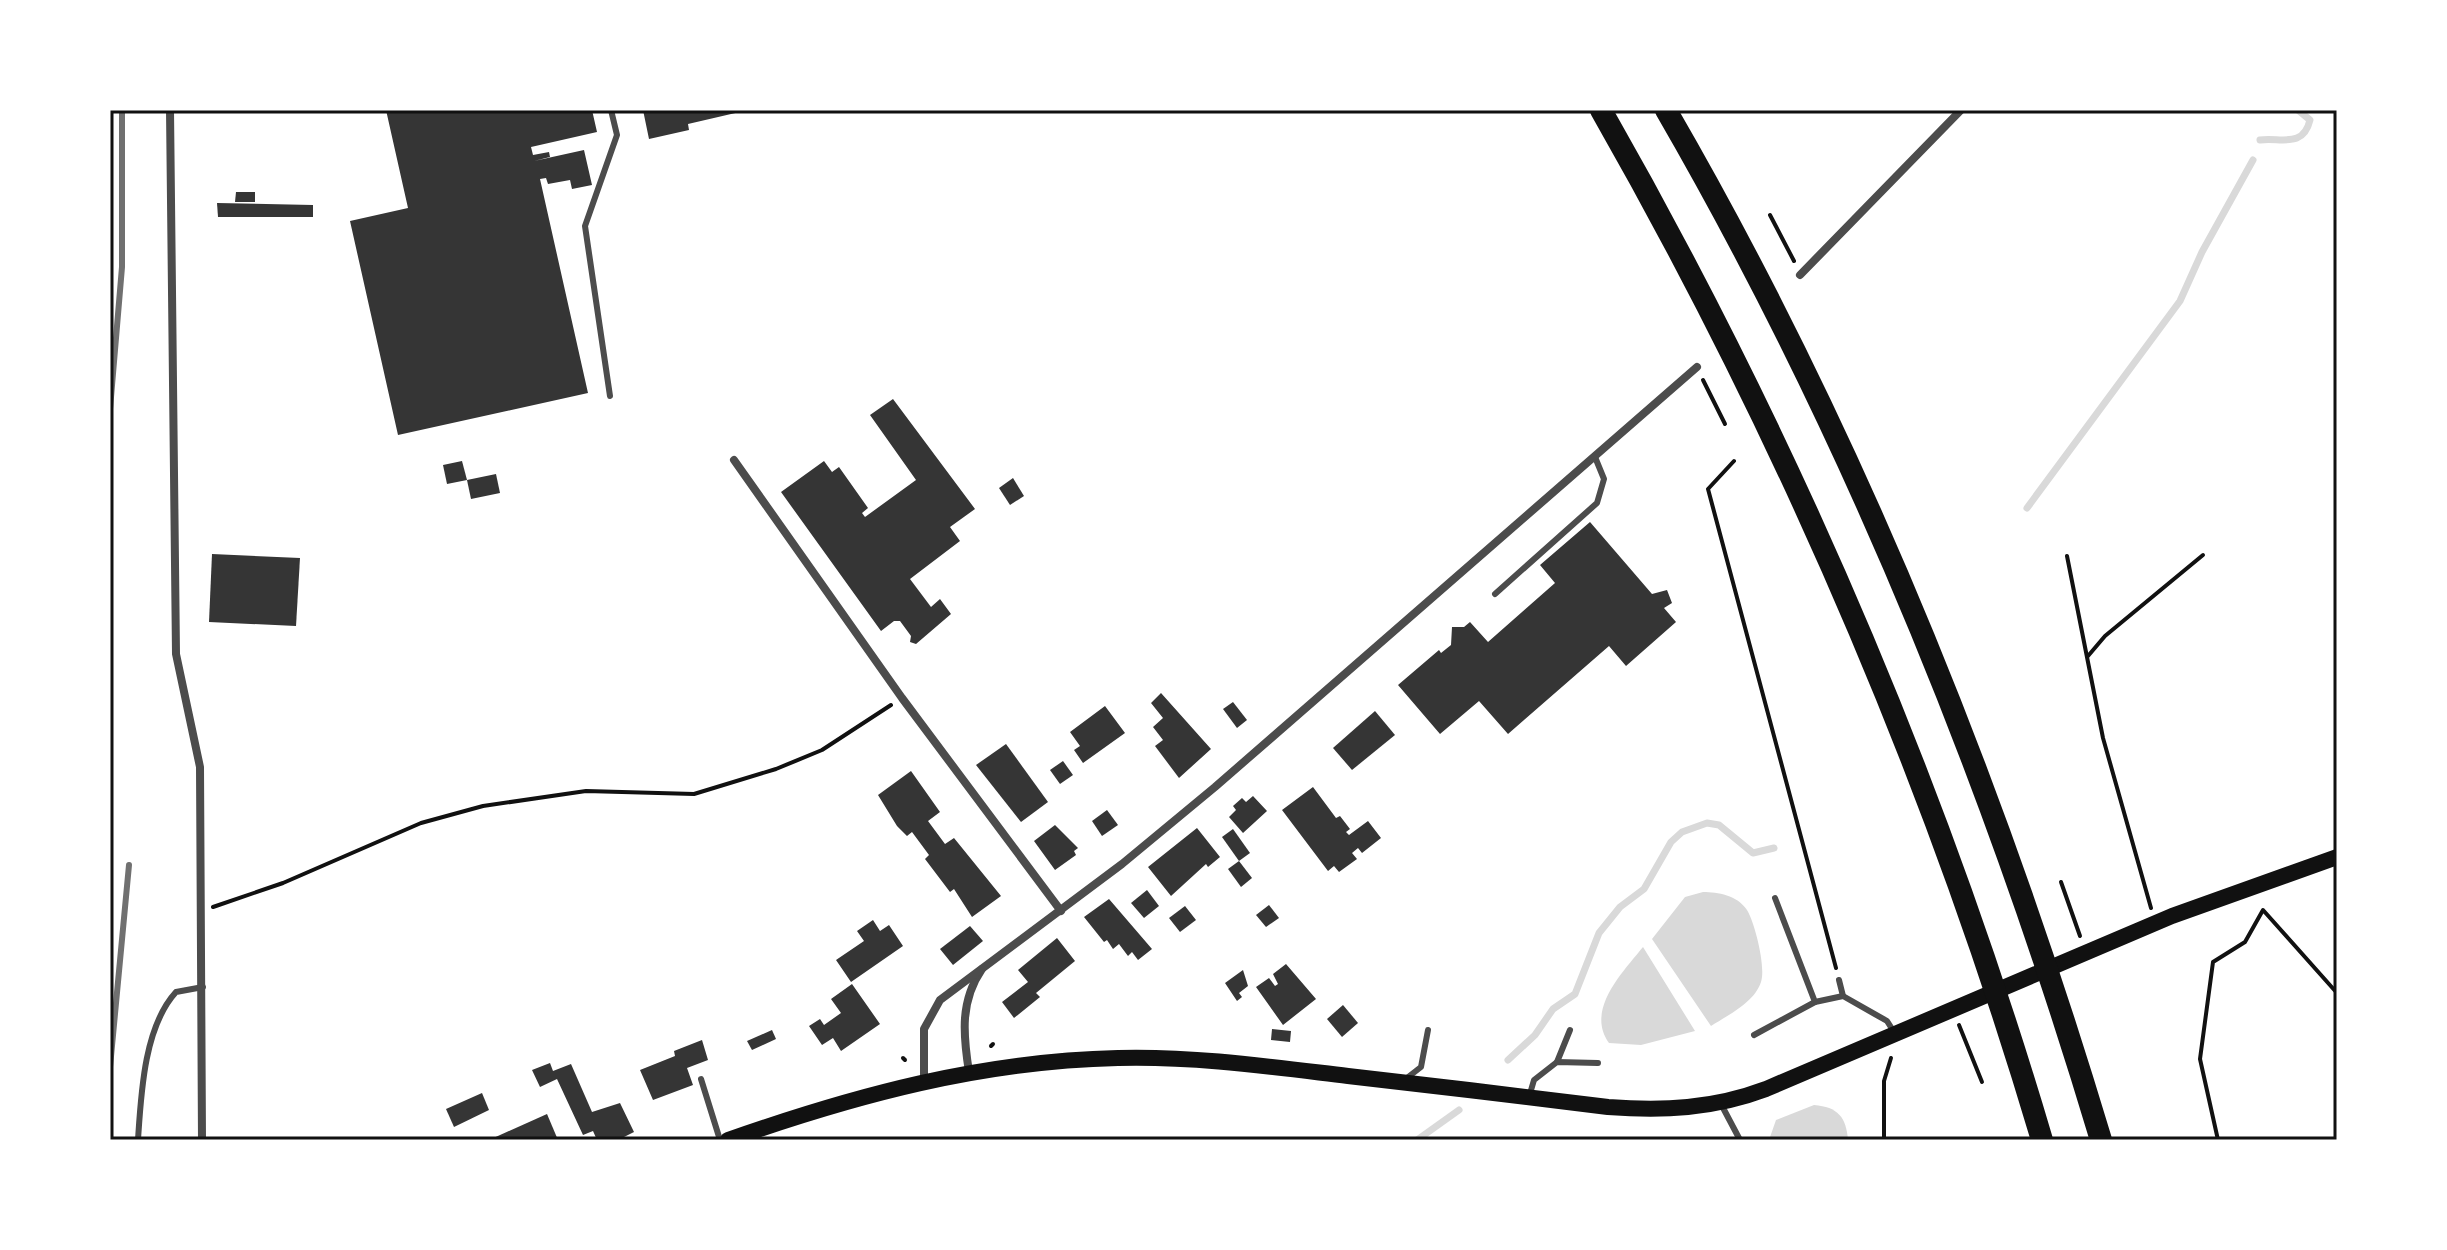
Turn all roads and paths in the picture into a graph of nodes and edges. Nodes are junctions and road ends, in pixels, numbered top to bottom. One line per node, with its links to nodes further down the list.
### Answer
1 (170, 110): 24 (street)
2 (611, 110): 11 (lane)
3 (1601, 110): 55 (highway)
4 (1666, 110): 56 (highway)
5 (1961, 110): 8 (street)
6 (1770, 215): 7 (path)
7 (1795, 264)
8 (1800, 275)
9 (1697, 367): 13 (street)
10 (1702, 377): 12 (path)
11 (610, 396)
12 (1725, 424)
13 (1595, 457): 18 (lane); 25 (street)
14 (734, 460): 20 (street)
15 (1734, 461): 29 (path)
16 (2203, 555): 19 (path)
17 (2067, 556): 19 (path)
18 (1495, 594)
19 (2087, 657): 26 (path)
20 (902, 698): 24 (path); 25 (street)
21 (2337, 857): 26 (main road)
22 (2061, 882): 27 (path)
23 (1775, 898): 33 (lane)
24 (203, 910): 30 (street)
25 (1061, 911): 28 (street)
26 (2156, 924): 37 (main road)
27 (2079, 933)
28 (987, 964): 42 (street); 44 (street)
29 (1838, 977): 32 (lane)
30 (203, 987): 49 (lane); 50 (street)
31 (2337, 993): 57 (path)
32 (1843, 996): 33 (lane); 37 (lane)
33 (1815, 1002): 38 (lane)
34 (1961, 1029): 46 (path)
35 (1428, 1030): 45 (lane)
36 (1570, 1030): 40 (lane)
37 (1894, 1034): 48 (main road)
38 (1754, 1035)
39 (1894, 1053): 54 (path)
40 (1557, 1062): 41 (lane); 47 (lane)
41 (1598, 1063)
42 (969, 1072): 44 (main road); 45 (main road)
43 (701, 1079): 51 (lane)
44 (924, 1080): 52 (main road)
45 (1402, 1082): 47 (main road)
46 (1982, 1082)
47 (1529, 1098): 48 (main road)
48 (1721, 1103): 53 (lane)
49 (138, 1140)
50 (202, 1140)
51 (720, 1140)
52 (728, 1140)
53 (1740, 1140)
54 (1884, 1140)
55 (2042, 1140)
56 (2101, 1140)
57 (2218, 1140)

